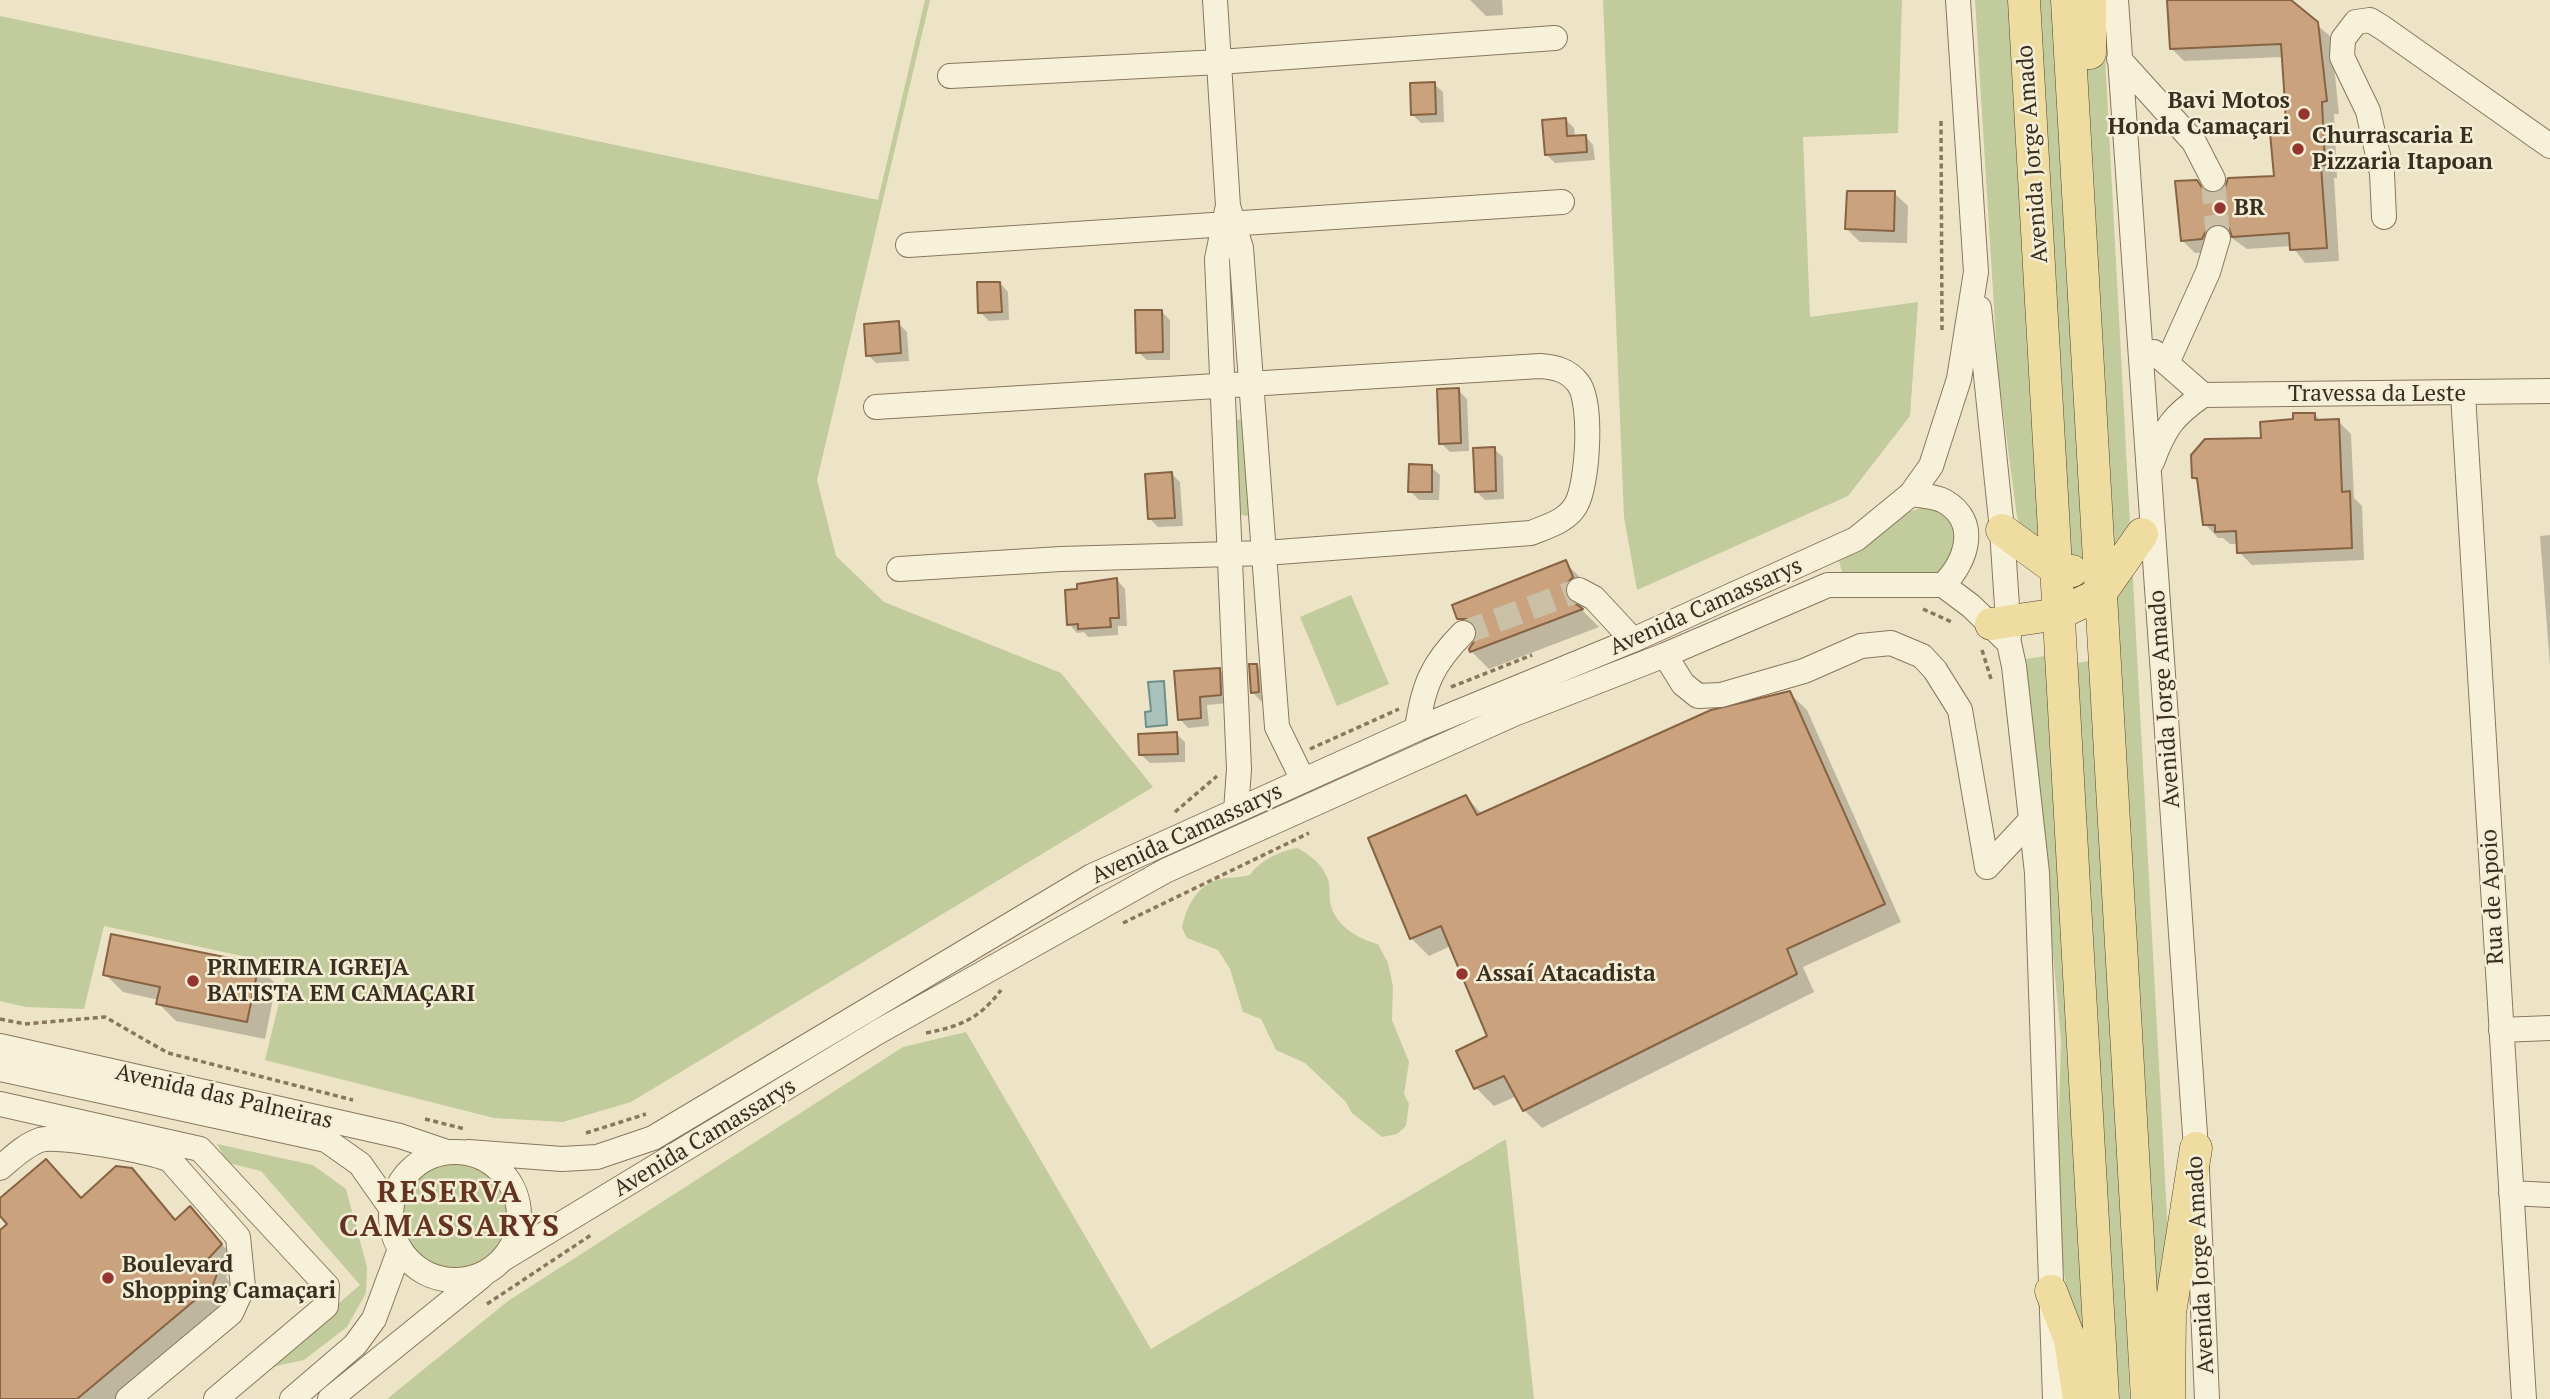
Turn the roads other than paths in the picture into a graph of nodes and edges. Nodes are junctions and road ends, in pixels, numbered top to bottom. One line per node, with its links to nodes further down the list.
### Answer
1 (1215, 0): 9 (street)
2 (1958, 0): 19 (street)
3 (2024, 0): 35 (main road, Avenida Jorge Amado)
4 (2067, 0): 11 (main road, Avenida Jorge Amado)
5 (2090, 0): 11 (main road)
6 (2116, 0): 8 (street, Avenida Jorge Amado)
7 (1555, 38): 9 (street)
8 (2119, 59): 13 (street); 20 (street, Avenida Jorge Amado)
9 (1219, 62): 10 (street); 16 (street)
10 (950, 76)
11 (2074, 130): 36 (main road, Avenida Jorge Amado)
12 (2550, 146): 15 (street)
13 (2213, 179)
14 (1562, 202): 16 (street)
15 (2384, 217)
16 (1228, 218): 18 (street); 22 (street); 23 (street)
17 (2218, 238): 21 (street)
18 (908, 246)
19 (1976, 272): 29 (street, Avenida Camassarys); 31 (street)
20 (2138, 338): 21 (street); 28 (street, Avenida Jorge Amado)
21 (2166, 363): 26 (street)
22 (1252, 383): 23 (street); 32 (street); 32 (street)
23 (1223, 385): 27 (street); 33 (street)
24 (2550, 391): 25 (street, Travessa da Leste)
25 (2463, 394): 26 (street, Travessa da Leste); 51 (street, Rua de Apoio)
26 (2203, 395): 28 (street)
27 (876, 407)
28 (2150, 469): 30 (street, Avenida Jorge Amado)
29 (1911, 494): 37 (street); 42 (street, Avenida Camassarys)
30 (2147, 524): 36 (main road); 56 (street, Avenida Jorge Amado)
31 (2002, 530): 35 (main road); 40 (street)
32 (1265, 553): 33 (street); 44 (street)
33 (1229, 555): 34 (street); 46 (street)
34 (899, 569)
35 (2057, 570): 36 (main road); 39 (main road, Avenida Jorge Amado)
36 (2100, 581): 39 (main road); 71 (main road, Avenida Jorge Amado)
37 (1943, 585): 40 (street); 43 (street, Avenida Camassarys)
38 (1579, 590): 42 (street)
39 (2059, 614): 40 (main road); 70 (main road, Avenida Jorge Amado)
40 (1995, 633): 49 (street)
41 (1463, 634): 45 (street)
42 (1633, 640): 45 (street, Avenida Camassarys)
43 (1665, 655): 49 (street); 62 (street, Avenida Camassarys)
44 (1277, 727): 46 (street); 47 (street)
45 (1417, 729): 47 (street, Avenida Camassarys)
46 (1237, 736): 48 (street)
47 (1303, 780): 48 (street, Avenida Camassarys)
48 (1236, 811): 55 (street, Avenida Camassarys)
49 (2031, 820): 63 (street)
50 (2550, 1028): 51 (street)
51 (2501, 1030): 58 (street, Rua de Apoio)
52 (0, 1046): 55 (street, Avenida das Palneiras)
53 (0, 1069): 60 (street, Avenida das Palneiras)
54 (0, 1104): 65 (street)
55 (460, 1144): 60 (street); 62 (street)
56 (2196, 1148): 72 (main road); 73 (street, Avenida Jorge Amado)
57 (0, 1168): 64 (street)
58 (2511, 1192): 59 (street); 74 (street, Rua de Apoio)
59 (2550, 1195)
60 (391, 1208): 61 (street)
61 (400, 1249): 62 (street); 66 (street)
62 (495, 1266): 67 (street)
63 (2051, 1291): 68 (street); 69 (main road)
64 (128, 1399)
65 (216, 1399)
66 (292, 1399)
67 (330, 1399)
68 (2054, 1399)
69 (2079, 1399)
70 (2103, 1399)
71 (2147, 1399)
72 (2169, 1399)
73 (2207, 1399)
74 (2524, 1399)

